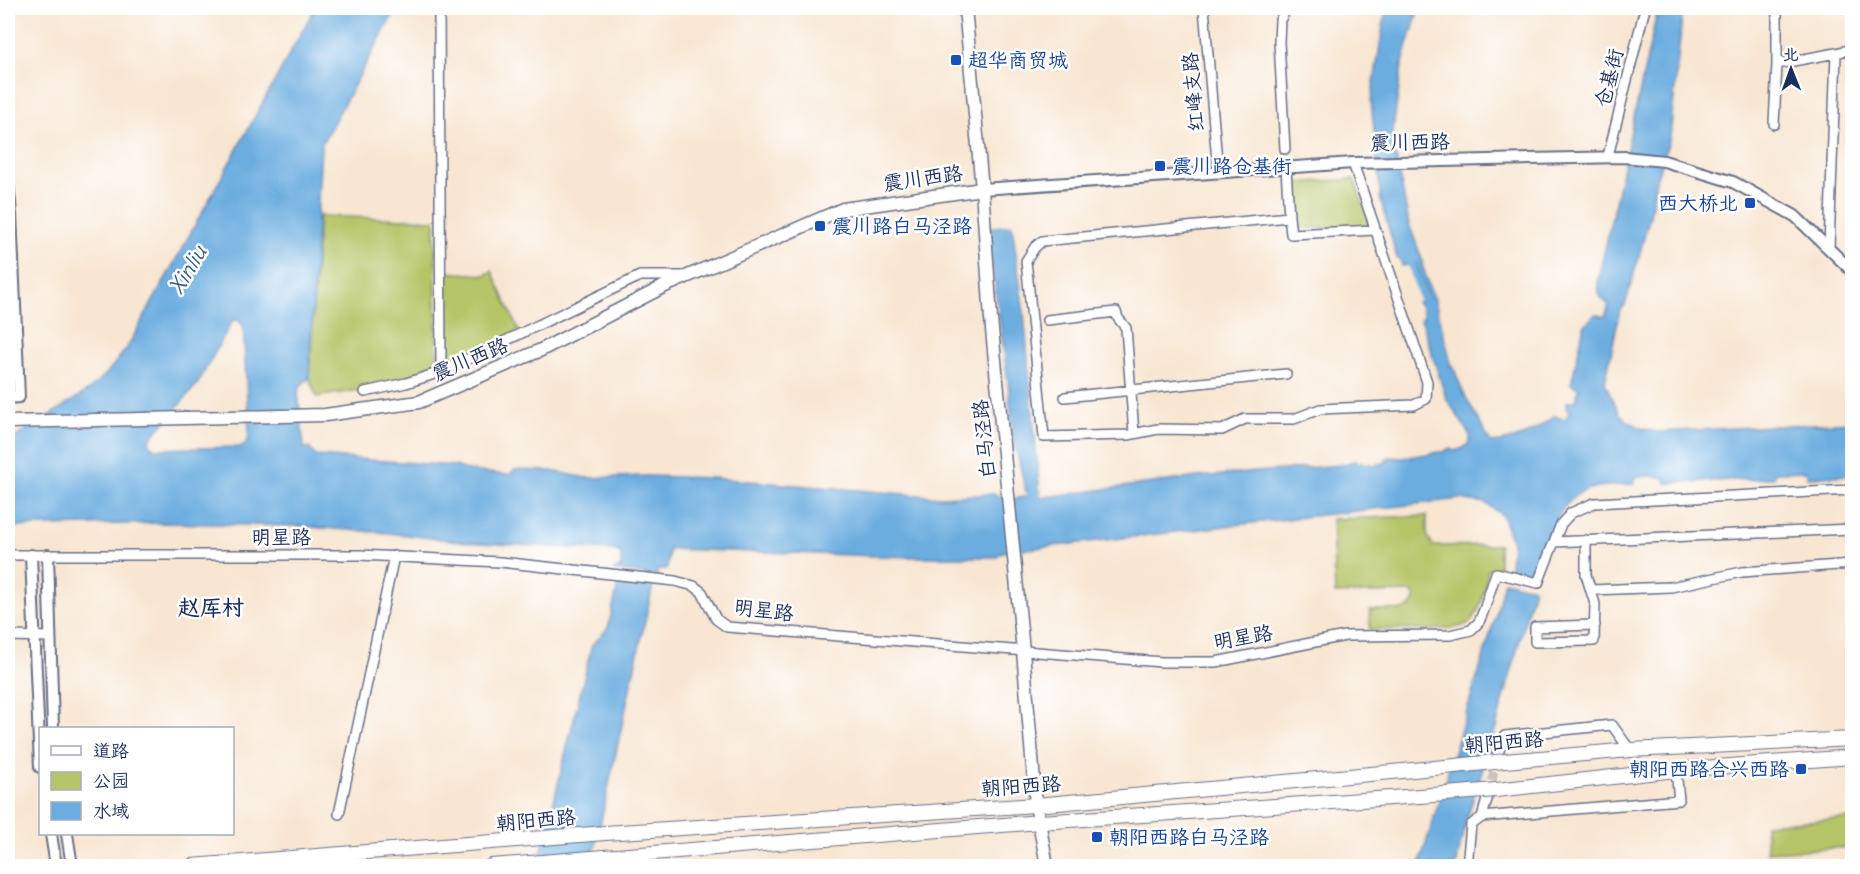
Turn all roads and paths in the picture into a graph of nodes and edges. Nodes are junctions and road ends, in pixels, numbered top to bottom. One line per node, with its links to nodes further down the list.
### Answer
1 (439, 8): 24 (street)
2 (965, 8): 17 (main road, 白马泾路)
3 (1204, 8): 15 (street, 红峰支路)
4 (1287, 8): 11 (street)
5 (1645, 8): 12 (street, 仓基街)
6 (1777, 8): 9 (street)
7 (1852, 49): 8 (street)
8 (1836, 53): 9 (street); 20 (street)
9 (1777, 64): 10 (street)
10 (1774, 124)
11 (1285, 149)
12 (1608, 156): 13 (street, 震川西路); 20 (street, 震川西路)
13 (1353, 163): 14 (street, 震川西路); 19 (street)
14 (1286, 168): 15 (street, 震川西路); 18 (street)
15 (1218, 172): 17 (street, 震川西路)
16 (8, 183): 29 (street)
17 (982, 189): 22 (main road, 震川西路); 46 (main road, 白马泾路)
18 (1289, 217): 19 (street); 31 (street)
19 (1376, 230): 31 (street)
20 (1829, 248): 21 (street, 震川西路)
21 (1852, 270)
22 (686, 276): 24 (street); 30 (main road, 震川西路)
23 (1047, 320): 26 (street)
24 (441, 372): 27 (street)
25 (1286, 374): 26 (street)
26 (1131, 391): 28 (street); 31 (street)
27 (365, 392)
28 (1065, 397)
29 (13, 398)
30 (8, 422)
31 (1134, 434)
32 (1852, 490): 35 (street)
33 (1852, 529): 34 (street)
34 (1586, 540): 35 (street); 41 (street)
35 (1554, 542): 46 (street, 明星路)
36 (8, 555): 37 (street, 明星路)
37 (31, 555): 38 (street, 明星路); 44 (street)
38 (48, 555): 39 (street, 明星路); 45 (street)
39 (394, 556): 46 (street, 明星路); 56 (street)
40 (1852, 564): 41 (street)
41 (1591, 590): 42 (street)
42 (1595, 625): 42 (street)
43 (8, 636): 44 (street)
44 (35, 636): 45 (street); 49 (street)
45 (50, 637): 47 (street)
46 (1023, 651): 55 (main road, 白马泾路)
47 (53, 727)
48 (1852, 739): 50 (main road, 朝阳西路)
49 (39, 742)
50 (1630, 750): 52 (main road, 朝阳西路); 52 (street)
51 (1852, 757): 53 (main road, 朝阳西路)
52 (1501, 758): 55 (main road, 朝阳西路, bridge)
53 (1676, 770): 54 (main road, 朝阳西路); 57 (street)
54 (1492, 793): 57 (street); 58 (main road, 朝阳西路, bridge)
55 (1036, 805): 58 (main road, 白马泾路); 63 (main road, 朝阳西路)
56 (339, 814)
57 (1482, 817): 66 (street)
58 (1040, 822): 64 (main road, 朝阳西路); 65 (main road, 白马泾路)
59 (51, 835): 61 (street)
60 (67, 835): 62 (street)
61 (56, 867)
62 (72, 867)
63 (192, 867)
64 (491, 867)
65 (1047, 867)
66 (1467, 867)

